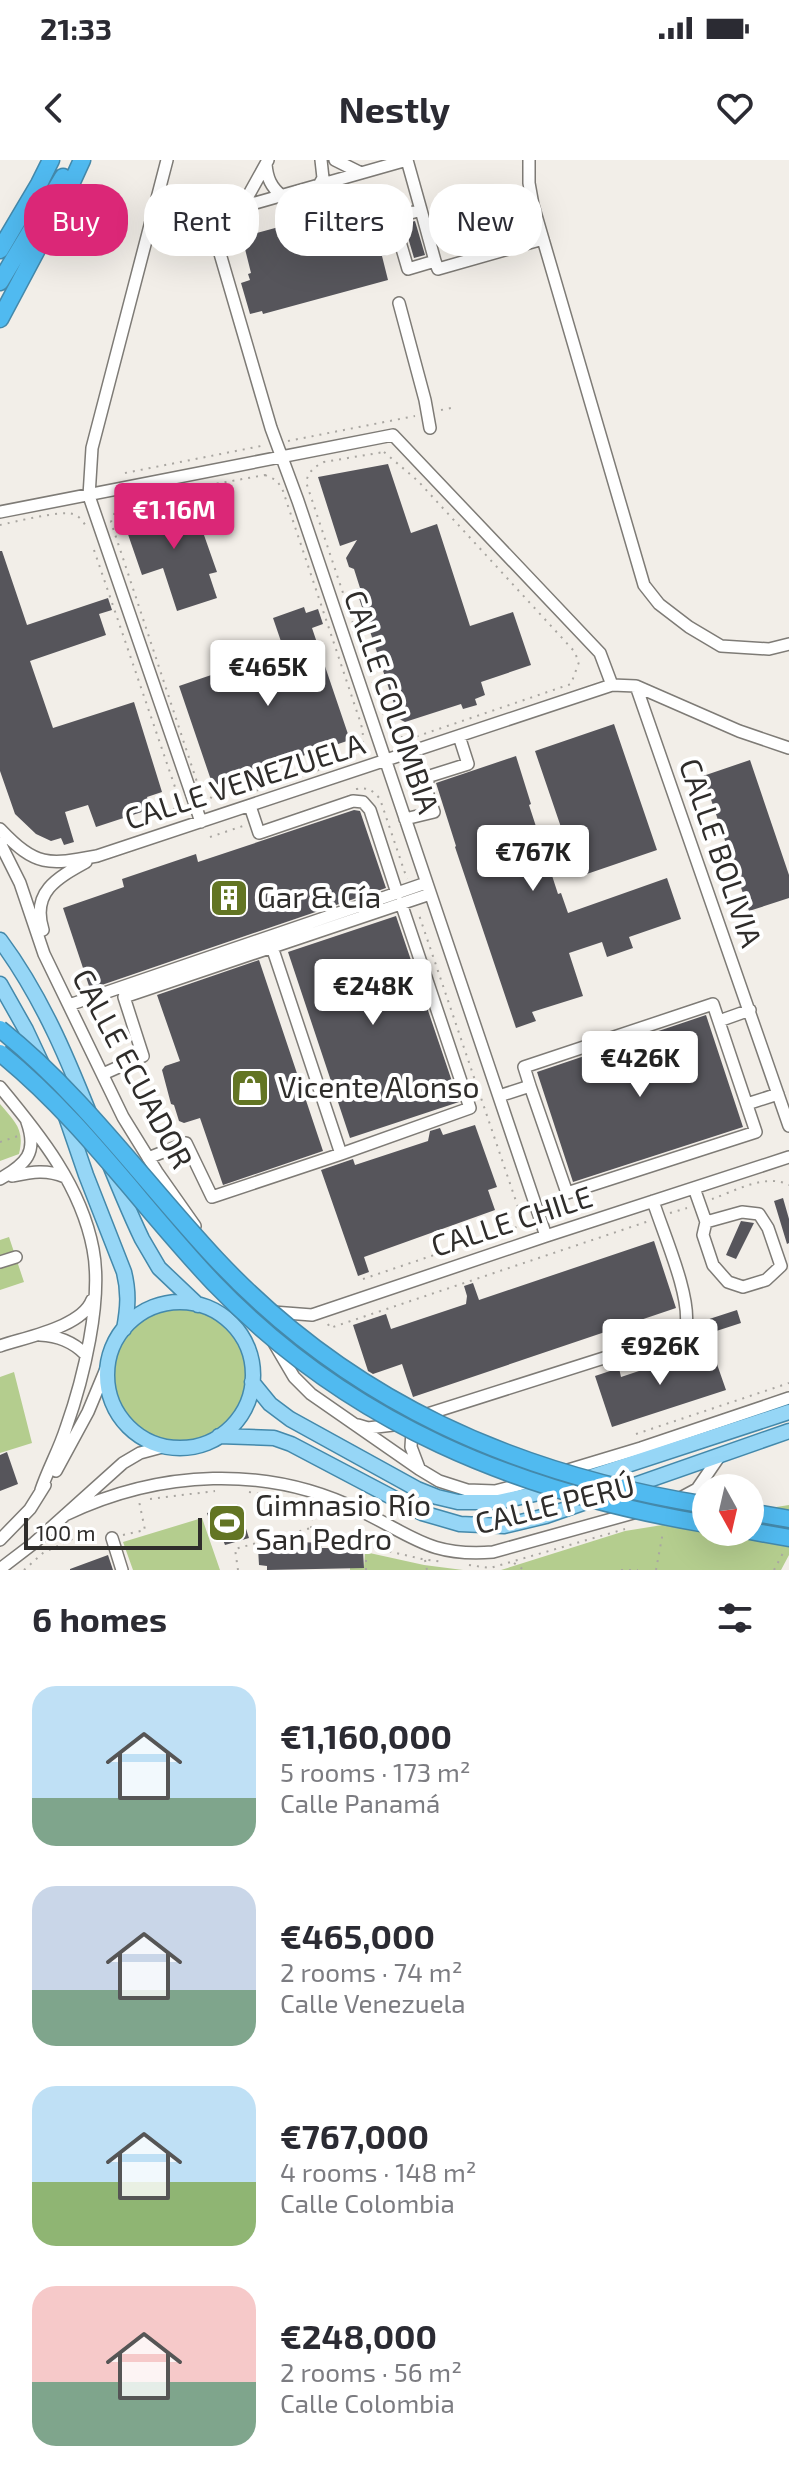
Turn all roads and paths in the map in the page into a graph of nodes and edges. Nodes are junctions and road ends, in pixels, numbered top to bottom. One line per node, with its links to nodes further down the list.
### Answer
1 (42, 160): 18 (highway)
2 (51, 160): 21 (highway)
3 (71, 160): 24 (highway)
4 (82, 160): 26 (highway)
5 (167, 160): 12 (street)
6 (321, 160): 14 (street)
7 (335, 160): 11 (street)
8 (407, 160): 11 (street); 17 (street)
9 (529, 160): 19 (street)
10 (267, 162): 13 (street); 16 (street)
11 (361, 173): 15 (street)
12 (161, 184)
13 (255, 184)
14 (320, 184)
15 (322, 184)
16 (275, 190)
17 (421, 210): 23 (street); 23 (street)
18 (0, 230)
19 (543, 239): 23 (street); 34 (street)
20 (144, 249): 29 (street)
21 (0, 250)
22 (221, 256): 28 (street, CALLE COLOMBIA)
23 (435, 261)
24 (0, 282)
25 (399, 303): 27 (street)
26 (0, 319)
27 (430, 428)
28 (282, 457): 29 (street); 35 (street); 41 (street, CALLE COLOMBIA)
29 (89, 496): 30 (street); 46 (street)
30 (0, 512)
31 (0, 525): 32 (path)
32 (87, 529)
33 (94, 550): 45 (path)
34 (789, 644)
35 (612, 685): 36 (street, CALLE VENEZUELA); 38 (street, CALLE VENEZUELA)
36 (636, 686): 40 (street); 59 (street, CALLE BOLIVIA)
37 (355, 708): 37 (path)
38 (459, 736): 41 (street, CALLE VENEZUELA); 44 (street)
39 (415, 737): 39 (path)
40 (789, 748)
41 (386, 761): 43 (street, CALLE VENEZUELA); 44 (street, CALLE COLOMBIA)
42 (353, 789): 53 (path)
43 (250, 806): 46 (street, CALLE VENEZUELA); 47 (street)
44 (405, 819): 52 (street, CALLE COLOMBIA)
45 (163, 822)
46 (201, 822): 51 (street, CALLE VENEZUELA)
47 (255, 822): 49 (path); 54 (street)
48 (0, 829): 51 (street)
49 (210, 837)
50 (0, 843): 58 (street, CALLE ECUADOR)
51 (97, 856): 58 (street)
52 (428, 888): 53 (street); 67 (street, CALLE COLOMBIA)
53 (412, 894): 54 (street); 90 (path)
54 (399, 898): 56 (street); 58 (street); 74 (street)
55 (0, 940): 93 (main road)
56 (272, 947): 63 (street); 74 (street)
57 (0, 984): 95 (main road)
58 (68, 1002): 63 (street, CALLE ECUADOR)
59 (750, 1010): 60 (street); 66 (street, CALLE BOLIVIA)
60 (719, 1021): 64 (street); 68 (street)
61 (0, 1029): 116 (highway, bridge)
62 (0, 1053): 121 (highway, bridge)
63 (103, 1074): 76 (street, CALLE ECUADOR)
64 (530, 1086): 67 (street); 68 (street)
65 (0, 1087): 69 (street)
66 (778, 1094): 68 (street); 70 (street, CALLE BOLIVIA)
67 (499, 1096): 86 (street, CALLE COLOMBIA)
68 (747, 1104)
69 (26, 1118): 71 (street); 73 (street)
70 (789, 1126)
71 (31, 1131): 72 (path); 79 (street)
72 (0, 1142)
73 (48, 1146): 77 (street); 78 (street)
74 (341, 1154): 76 (street)
75 (789, 1157): 81 (street, CALLE CHILE)
76 (148, 1158): 92 (street, CALLE ECUADOR)
77 (37, 1171): 78 (street); 79 (street)
78 (66, 1177): 91 (street)
79 (0, 1179)
80 (789, 1185): 83 (path)
81 (694, 1188): 82 (street, CALLE CHILE); 83 (street)
82 (653, 1201): 84 (street); 86 (street, CALLE CHILE)
83 (700, 1203): 84 (path); 85 (street)
84 (658, 1217): 94 (path); 104 (street)
85 (706, 1222): 89 (street); 89 (street)
86 (546, 1236): 94 (street, CALLE CHILE)
87 (16, 1257): 88 (street)
88 (0, 1262)
89 (785, 1265)
90 (363, 1279)
91 (95, 1292): 96 (street); 98 (street)
92 (251, 1301): 94 (street, CALLE CHILE); 99 (street, CALLE PERÚ)
93 (199, 1305): 95 (main road); 101 (main road)
94 (314, 1314): 99 (street)
95 (124, 1329): 100 (main road)
96 (36, 1334): 97 (street); 98 (street)
97 (0, 1346)
98 (85, 1354): 113 (street)
99 (285, 1361): 106 (street, CALLE PERÚ)
100 (108, 1364): 110 (main road); 113 (street)
101 (252, 1382): 105 (main road, CALLE PERÚ); 109 (main road)
102 (789, 1383): 108 (path)
103 (789, 1398): 112 (street, CALLE PERÚ)
104 (443, 1411): 106 (street); 112 (street)
105 (789, 1412)
106 (355, 1425): 112 (street, CALLE PERÚ)
107 (789, 1431): 111 (main road, CALLE PERÚ)
108 (636, 1434)
109 (219, 1436): 110 (main road); 111 (main road, CALLE PERÚ)
110 (166, 1446): 117 (street)
111 (721, 1454): 117 (street, CALLE PERÚ)
112 (419, 1469)
113 (41, 1490): 125 (street)
114 (216, 1491): 124 (path)
115 (247, 1492): 123 (path)
116 (692, 1502)
117 (65, 1515): 133 (street)
118 (764, 1515): 119 (highway)
119 (789, 1519)
120 (664, 1525): 142 (path)
121 (692, 1525)
122 (632, 1526): 130 (path)
123 (311, 1528): 128 (path); 136 (path)
124 (112, 1538): 134 (path); 135 (street)
125 (0, 1540)
126 (764, 1540): 127 (highway)
127 (787, 1544): 143 (path)
128 (366, 1546): 129 (path); 137 (path)
129 (425, 1560): 131 (path); 138 (path)
130 (513, 1562): 132 (path); 139 (path)
131 (451, 1563)
132 (464, 1565)
133 (0, 1569)
134 (24, 1570)
135 (122, 1570)
136 (238, 1570)
137 (366, 1570)
138 (427, 1570)
139 (524, 1570)
140 (621, 1570): 141 (path)
141 (638, 1570)
142 (656, 1570)
143 (774, 1570)

